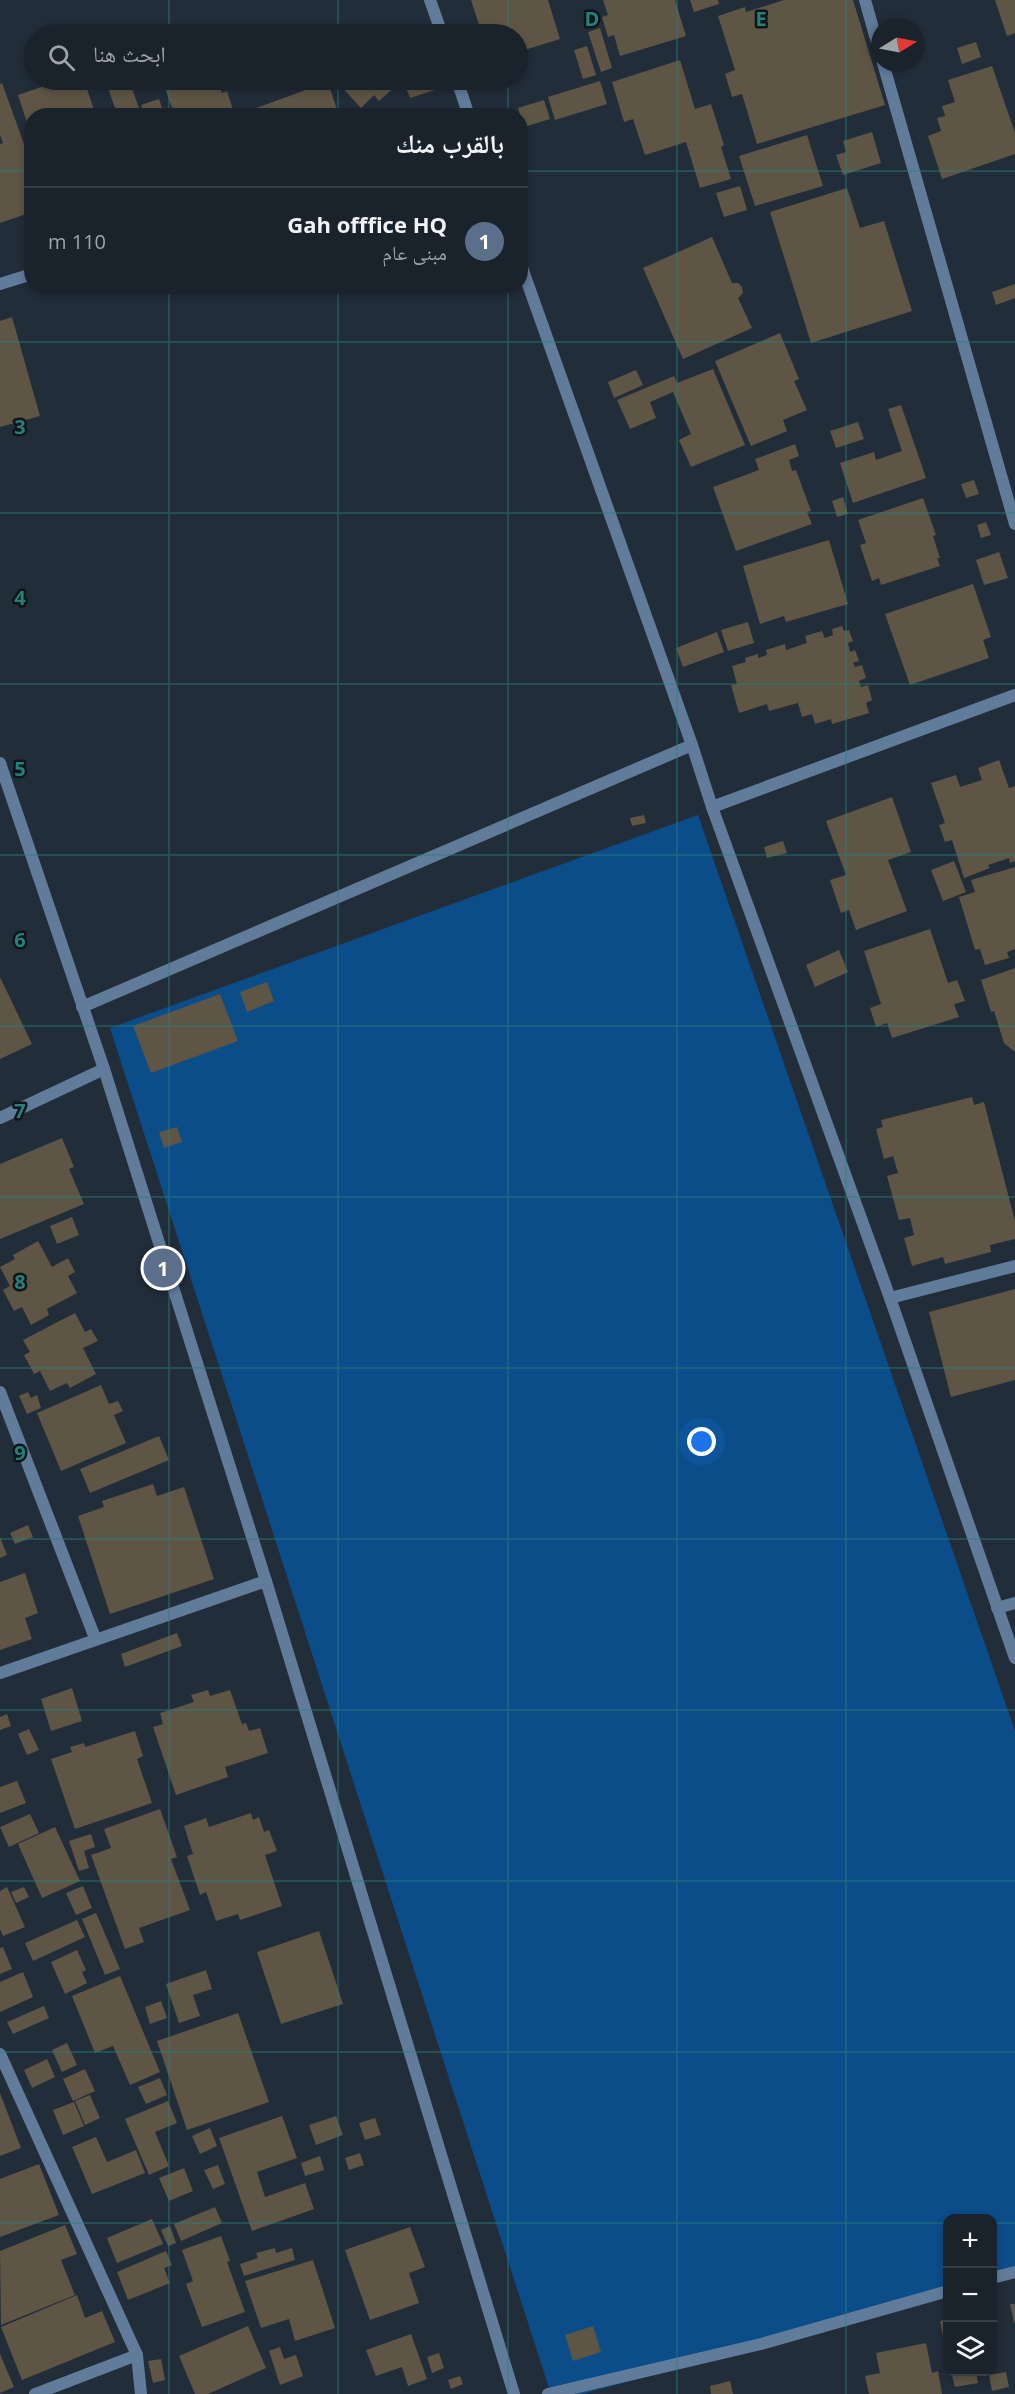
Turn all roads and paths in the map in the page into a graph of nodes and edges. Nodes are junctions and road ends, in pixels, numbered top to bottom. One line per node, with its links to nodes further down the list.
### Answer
1 (430, 0): 4 (street)
2 (865, 0): 3 (street)
3 (871, 21)
4 (438, 24)
5 (886, 72): 11 (street)
6 (460, 90): 7 (street)
7 (466, 108)
8 (24, 276): 9 (street)
9 (0, 284)
10 (528, 284): 13 (street)
11 (1015, 524)
12 (1015, 695): 15 (street)
13 (692, 745): 15 (street); 16 (street)
14 (0, 763): 16 (street)
15 (712, 807): 20 (street)
16 (82, 1007): 17 (street)
17 (104, 1069): 18 (street); 22 (street)
18 (0, 1118)
19 (1015, 1266): 20 (street)
20 (890, 1298): 24 (street)
21 (0, 1392): 25 (street)
22 (266, 1581): 25 (street); 35 (street)
23 (1015, 1603): 24 (street)
24 (997, 1608): 26 (street)
25 (95, 1638): 27 (street)
26 (1015, 1658)
27 (0, 1673)
28 (0, 2054): 32 (street)
29 (1015, 2272): 30 (street)
30 (997, 2277)
31 (943, 2292): 36 (street)
32 (137, 2355): 33 (street); 34 (street)
33 (35, 2394)
34 (141, 2394)
35 (514, 2394)
36 (548, 2394)

